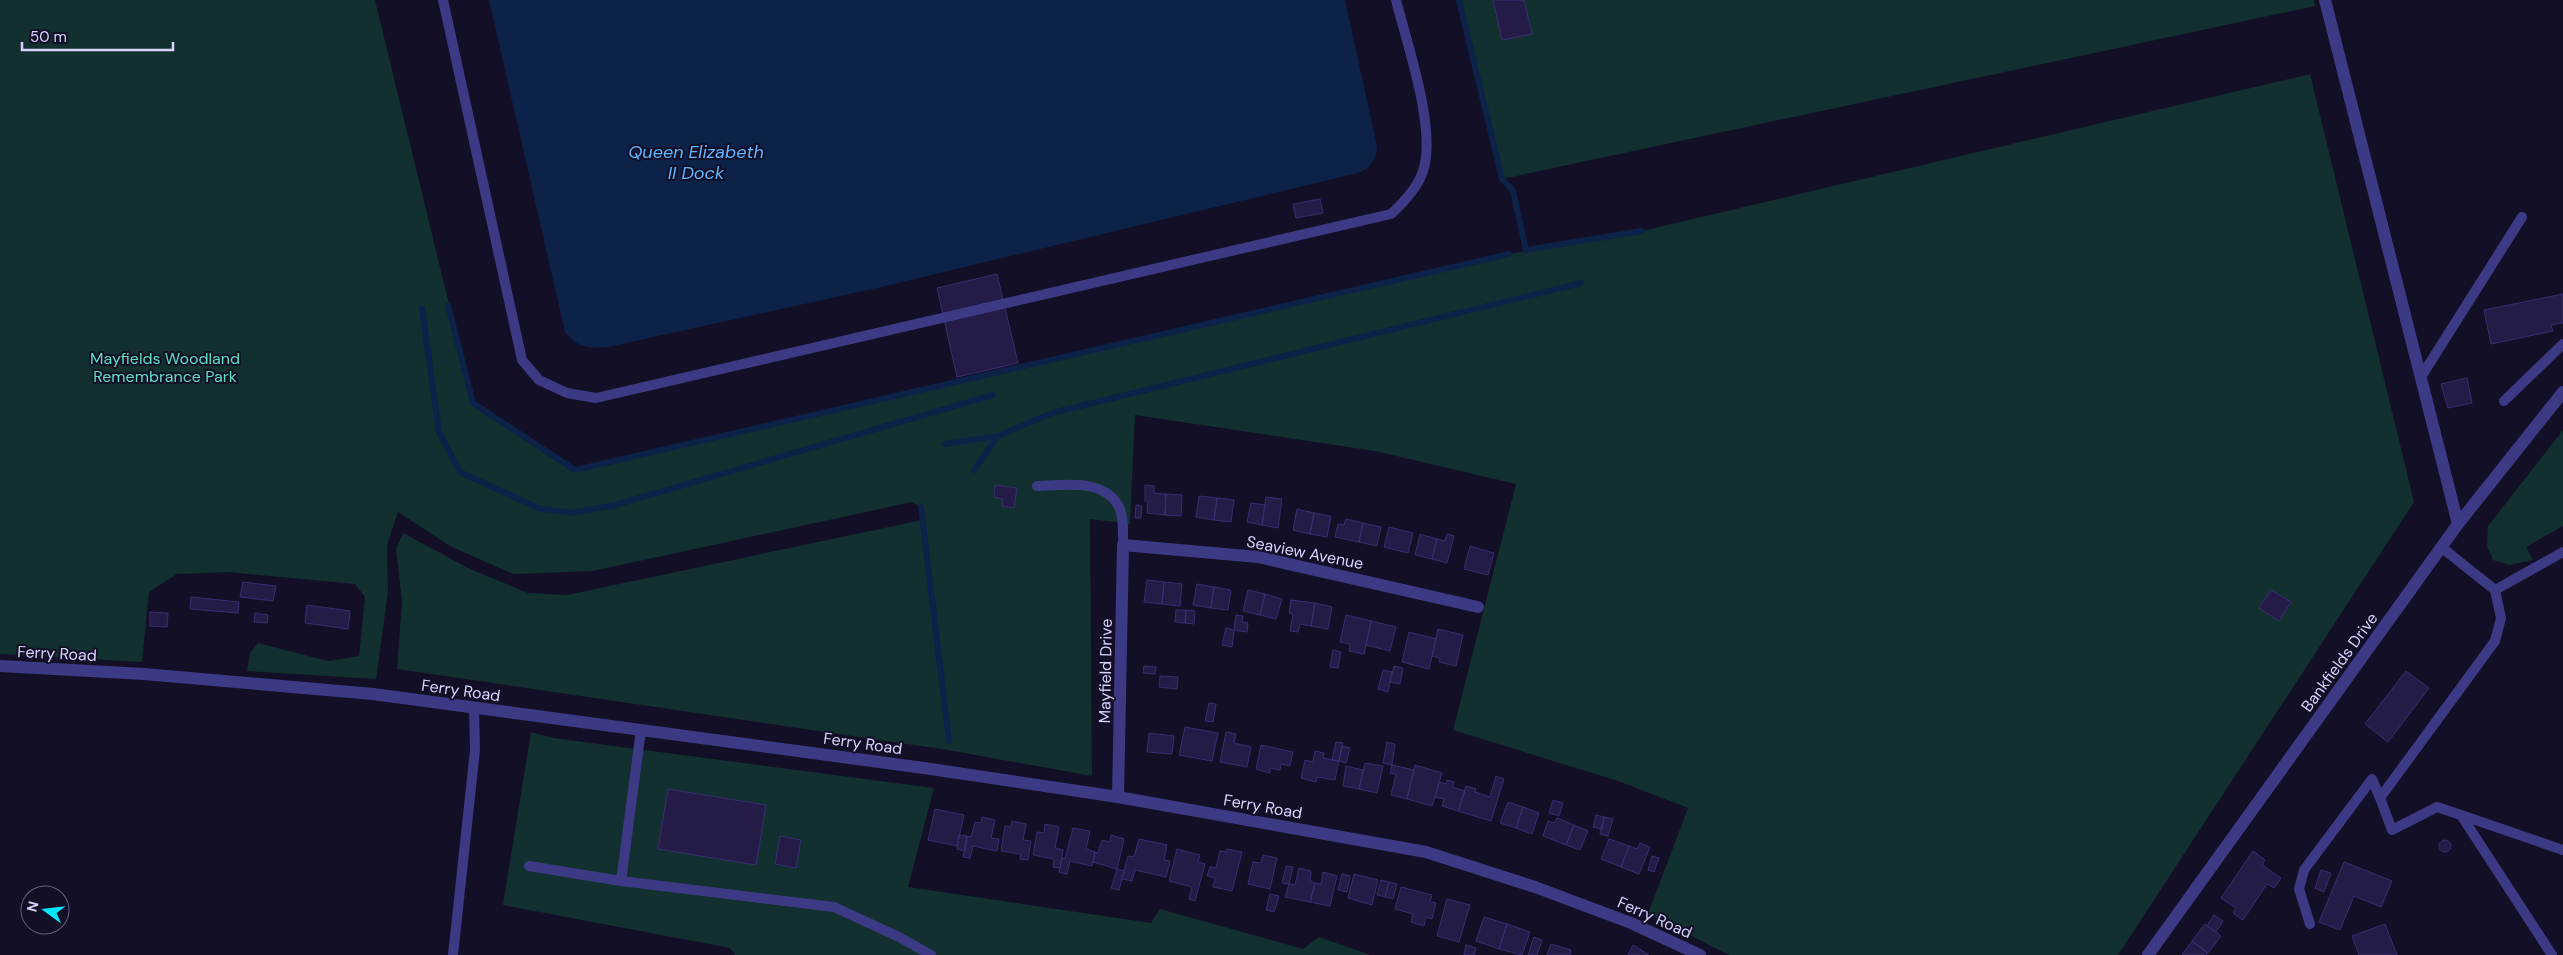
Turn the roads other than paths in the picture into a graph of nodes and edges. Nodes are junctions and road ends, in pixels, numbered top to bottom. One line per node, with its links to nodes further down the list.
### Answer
1 (443, 0): 2 (lane)
2 (1396, 0)
3 (2325, 0): 6 (street)
4 (2522, 217): 6 (lane)
5 (2563, 344): 8 (lane)
6 (2421, 377): 10 (street)
7 (2563, 392): 10 (street, Bankfields Drive)
8 (2504, 401)
9 (1037, 486): 11 (lane)
10 (2458, 524): 12 (street, Bankfields Drive)
11 (1124, 545): 15 (street, Seaview Avenue); 19 (street, Mayfield Drive)
12 (2441, 547): 14 (lane); 29 (street, Bankfields Drive)
13 (2563, 552): 14 (lane)
14 (2495, 590): 20 (lane)
15 (1478, 606)
16 (0, 666): 17 (street, Ferry Road)
17 (474, 708): 18 (street, Ferry Road); 26 (lane)
18 (642, 730): 19 (street, Ferry Road); 24 (lane)
19 (1118, 797): 28 (street, Ferry Road)
20 (2380, 798): 21 (lane); 25 (lane)
21 (2461, 815): 22 (lane); 30 (lane)
22 (2563, 850)
23 (530, 866): 24 (lane)
24 (621, 881): 27 (lane)
25 (2310, 924)
26 (453, 955)
27 (931, 955)
28 (1700, 955)
29 (2148, 955)
30 (2552, 955)

